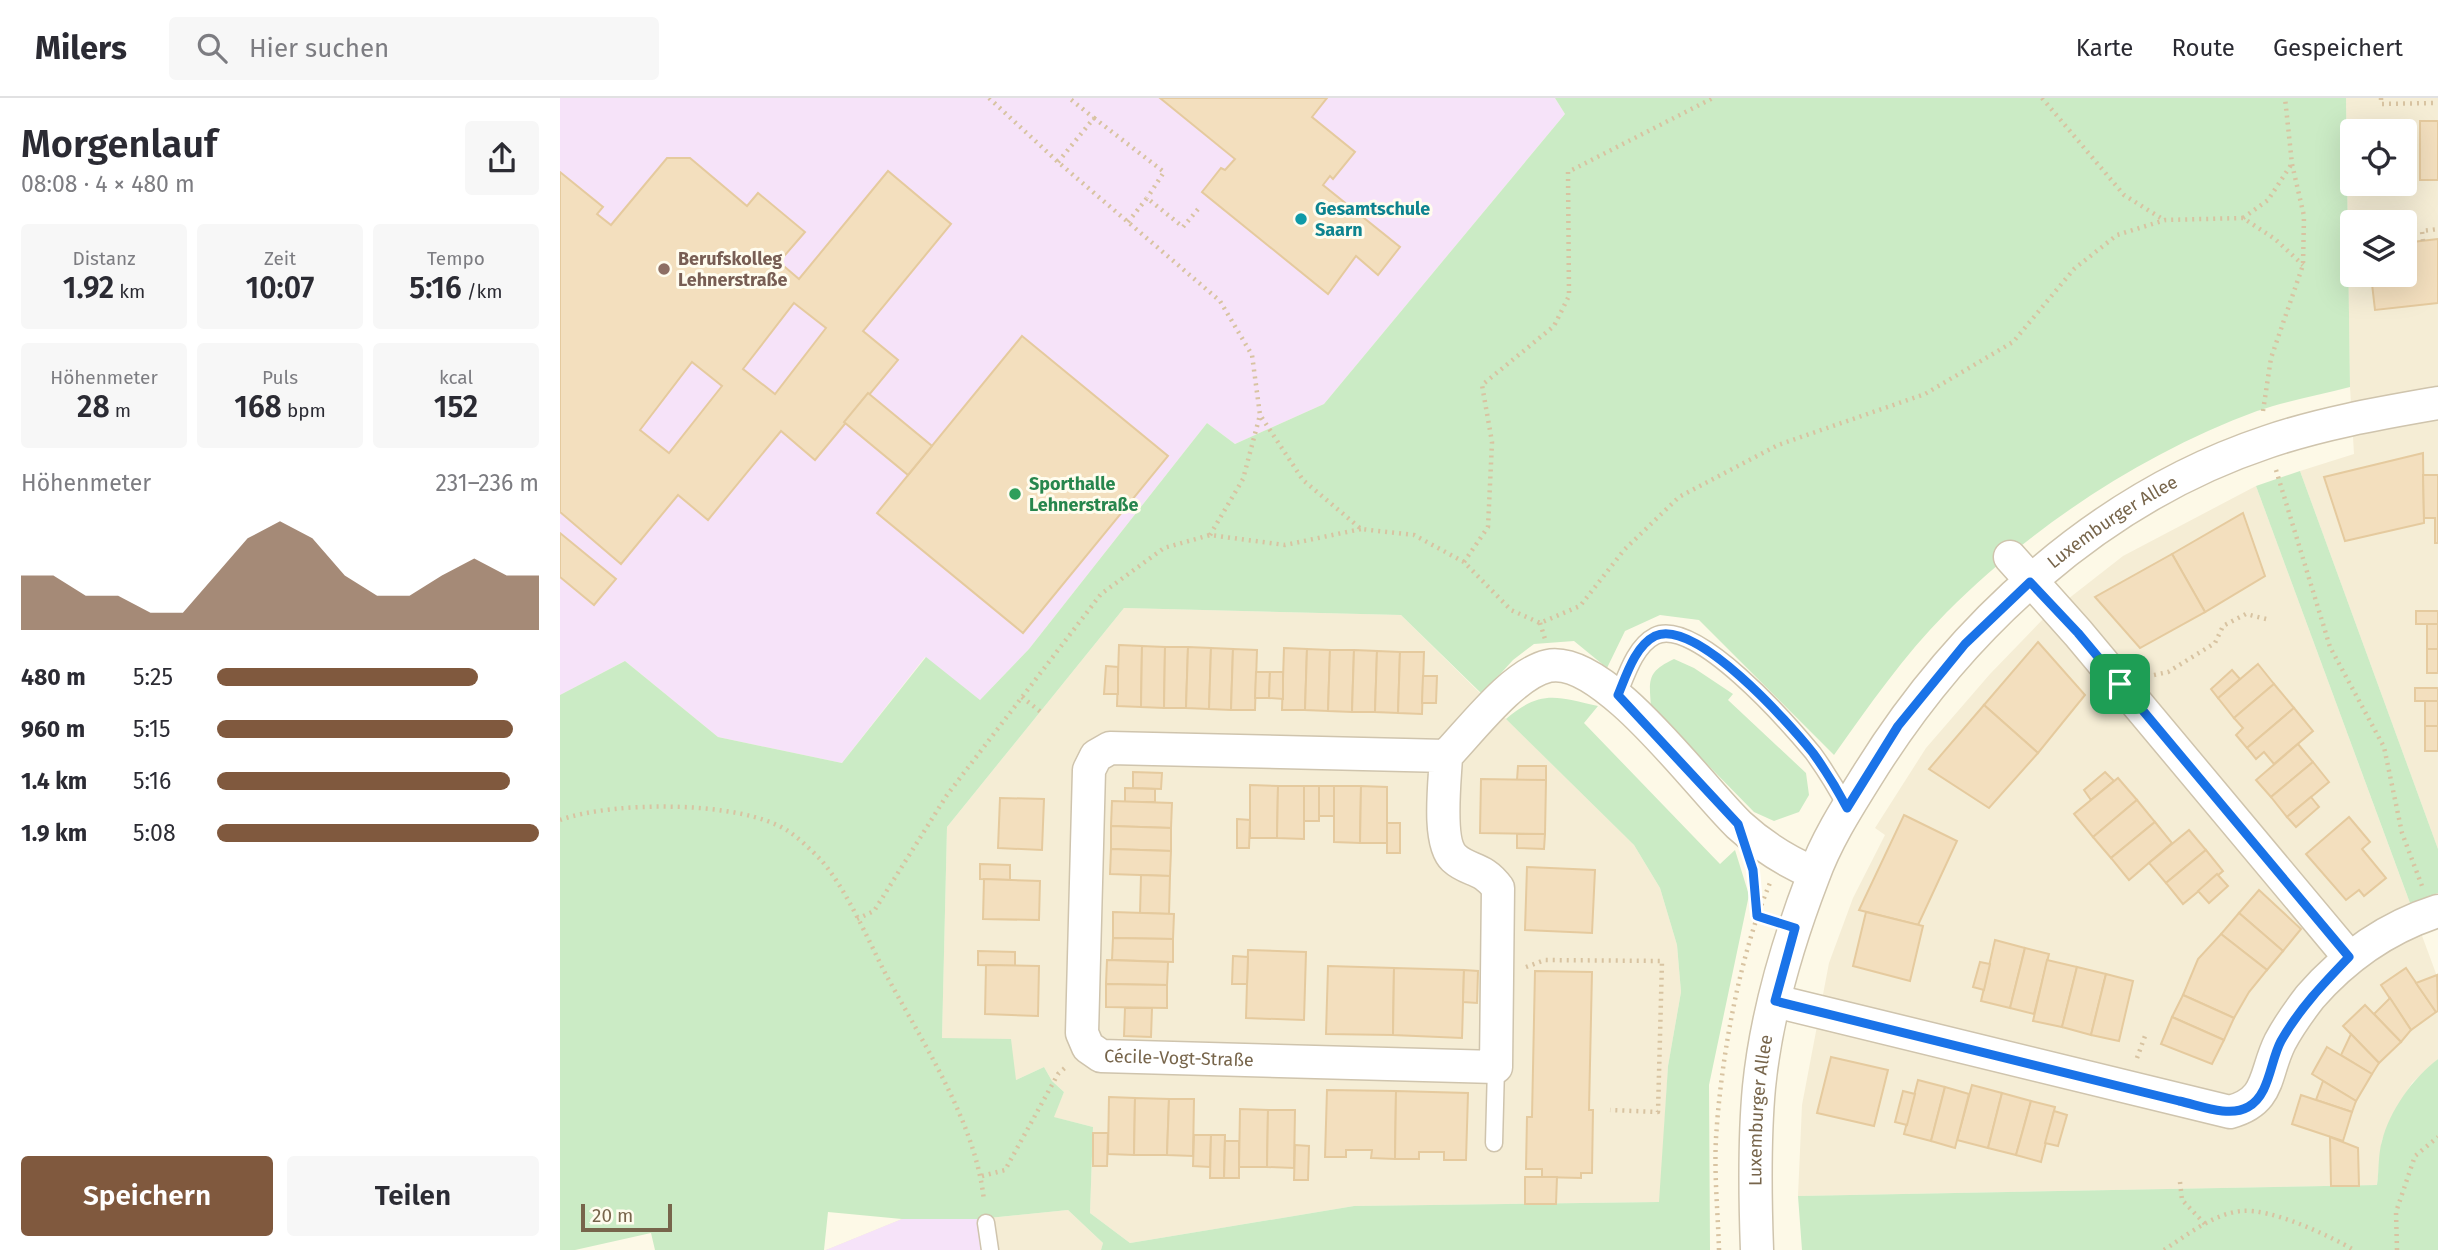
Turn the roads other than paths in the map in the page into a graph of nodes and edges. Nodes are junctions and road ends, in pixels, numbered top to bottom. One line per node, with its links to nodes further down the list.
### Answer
1 (2438, 403): 3 (street, Luxemburger Allee)
2 (2010, 557): 3 (street)
3 (2030, 582): 6 (street, Luxemburger Allee); 9 (street)
4 (1618, 695): 5 (street); 6 (lane); 7 (street)
5 (1446, 756): 11 (street); 11 (street, Cécile-Vogt-Straße)
6 (1847, 808): 7 (street, Luxemburger Allee)
7 (1814, 873): 10 (street, Luxemburger Allee)
8 (2435, 911): 9 (street)
9 (2349, 957): 10 (street)
10 (1775, 1001): 15 (street, Luxemburger Allee)
11 (1496, 1067): 12 (lane)
12 (1494, 1143)
13 (986, 1223): 14 (lane)
14 (990, 1250)
15 (1757, 1250)

